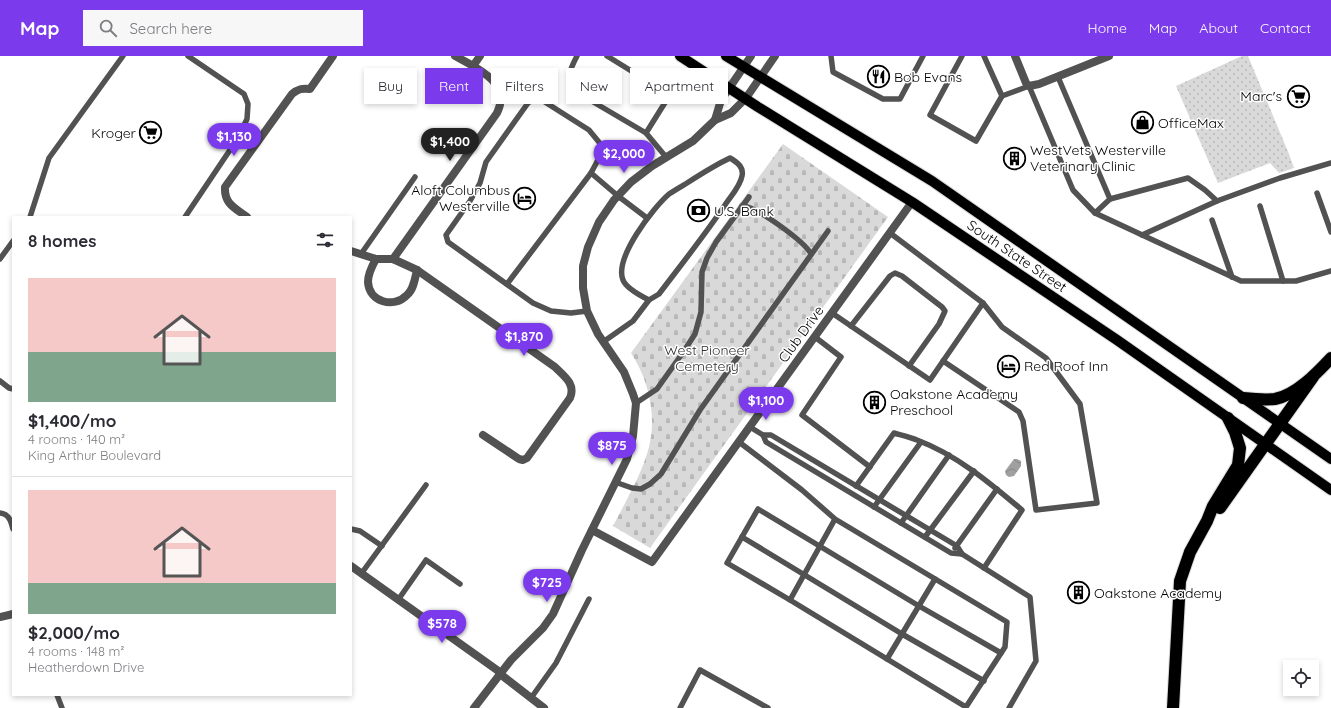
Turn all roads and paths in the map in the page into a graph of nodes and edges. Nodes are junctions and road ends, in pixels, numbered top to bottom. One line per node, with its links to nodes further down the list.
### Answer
1 (123, 56): 41 (lane)
2 (188, 56): 42 (lane)
3 (334, 56): 43 (street)
4 (455, 56): 18 (street)
5 (480, 56): 18 (street)
6 (577, 56): 27 (lane)
7 (607, 56): 27 (lane)
8 (680, 56): 23 (main road, South State Street)
9 (726, 56): 19 (main road, South State Street)
10 (751, 56): 19 (street)
11 (775, 56): 21 (street)
12 (831, 56): 13 (lane)
13 (923, 56)
14 (962, 56): 24 (lane)
15 (984, 56): 24 (lane)
16 (1015, 56): 22 (street)
17 (1109, 56): 20 (street)
18 (473, 66): 56 (street)
19 (743, 67): 21 (main road, South State Street); 23 (street)
20 (1058, 76): 22 (street); 35 (lane)
21 (760, 77): 25 (street); 75 (main road, South State Street)
22 (1029, 86): 24 (lane); 40 (lane)
23 (730, 87): 25 (main road, South State Street); 26 (street)
24 (1002, 96)
25 (746, 98): 26 (street); 37 (main road, South State Street)
26 (715, 120): 28 (street)
27 (646, 133): 28 (lane)
28 (666, 157): 33 (street)
29 (1331, 164): 36 (lane)
30 (591, 173): 33 (lane); 61 (lane); 61 (lane)
31 (415, 176): 52 (lane)
32 (1317, 193): 47 (lane)
33 (618, 196): 44 (lane); 64 (street)
34 (749, 197): 38 (lane)
35 (1110, 199): 36 (lane); 40 (lane)
36 (1217, 201): 49 (lane)
37 (912, 202): 48 (street, Club Drive); 77 (main road, South State Street)
38 (742, 206): 53 (lane); 76 (lane)
39 (1260, 206): 60 (lane)
40 (1096, 213): 49 (lane)
41 (30, 216)
42 (186, 216)
43 (246, 216)
44 (647, 218): 62 (lane); 62 (lane)
45 (1212, 220): 59 (lane)
46 (828, 231): 53 (lane)
47 (1331, 232)
48 (890, 233): 63 (lane); 65 (street, Club Drive)
49 (1142, 235): 59 (lane)
50 (12, 242): 54 (lane)
51 (352, 252): 52 (street)
52 (361, 254): 55 (street)
53 (811, 254): 89 (lane)
54 (0, 259)
55 (376, 259): 56 (street); 57 (street)
56 (393, 259): 57 (street)
57 (417, 270): 80 (street)
58 (1331, 271): 60 (lane)
59 (1232, 277): 60 (lane)
60 (1283, 281)
61 (507, 284): 64 (lane)
62 (649, 300): 68 (lane)
63 (983, 303): 70 (lane); 70 (lane)
64 (587, 311): 68 (street)
65 (832, 313): 66 (lane); 67 (street, Club Drive)
66 (851, 326): 71 (lane); 71 (lane)
67 (814, 337): 79 (street, Club Drive); 87 (lane)
68 (603, 342): 76 (street)
69 (1331, 358): 72 (highway)
70 (943, 361): 71 (lane)
71 (908, 366)
72 (1313, 377): 75 (highway); 78 (highway)
73 (0, 382): 74 (lane)
74 (12, 389)
75 (1243, 398): 78 (main road, South State Street)
76 (636, 403): 89 (street)
77 (1228, 418): 84 (main road, South State Street); 99 (highway)
78 (1280, 424): 84 (highway); 86 (main road, South State Street)
79 (750, 427): 81 (lane); 82 (street, Club Drive)
80 (482, 435)
81 (763, 435): 91 (lane); 95 (lane)
82 (739, 442): 98 (lane); 103 (street, Club Drive)
83 (922, 442): 85 (lane); 87 (lane); 94 (lane)
84 (1266, 445): 93 (main road, South State Street); 99 (highway)
85 (949, 456): 88 (lane); 97 (lane)
86 (1331, 460)
87 (870, 467): 91 (lane)
88 (974, 471): 92 (lane); 104 (lane)
89 (615, 482): 103 (street)
90 (426, 484): 107 (lane)
91 (856, 486): 94 (lane)
92 (997, 489): 109 (lane); 113 (lane)
93 (1331, 490)
94 (880, 500): 95 (lane); 97 (lane)
95 (874, 507): 100 (lane)
96 (0, 513): 101 (lane)
97 (906, 515): 100 (lane); 104 (lane)
98 (834, 519): 108 (lane); 116 (lane)
99 (1207, 521): 137 (highway)
100 (901, 523): 106 (lane)
101 (12, 525)
102 (352, 529): 107 (lane)
103 (592, 530): 127 (street)
104 (930, 530): 106 (lane); 109 (lane)
105 (742, 537): 108 (lane); 115 (lane); 120 (lane)
106 (925, 537): 110 (lane)
107 (382, 546): 114 (lane)
108 (819, 546): 115 (lane); 121 (lane)
109 (957, 546): 110 (lane); 111 (lane)
110 (952, 553): 111 (lane)
111 (962, 554): 113 (lane)
112 (352, 567): 114 (street)
113 (984, 568): 136 (lane)
114 (361, 574): 119 (street)
115 (803, 575): 120 (lane); 124 (lane)
116 (935, 579): 121 (lane); 125 (lane)
117 (460, 584): 119 (lane)
118 (589, 599): 130 (lane)
119 (398, 600): 127 (street)
120 (790, 600): 126 (lane)
121 (919, 606): 124 (lane); 125 (lane)
122 (12, 614): 123 (street)
123 (0, 617)
124 (902, 634): 126 (lane); 128 (lane)
125 (1001, 654): 128 (lane)
126 (887, 659): 128 (lane)
127 (500, 674): 130 (street); 132 (street)
128 (984, 680)
129 (57, 696): 131 (lane)
130 (531, 698): 133 (street)
131 (62, 708)
132 (474, 708)
133 (544, 708)
134 (680, 708): 135 (lane)
135 (768, 708)
136 (1009, 708)
137 (1173, 708)

